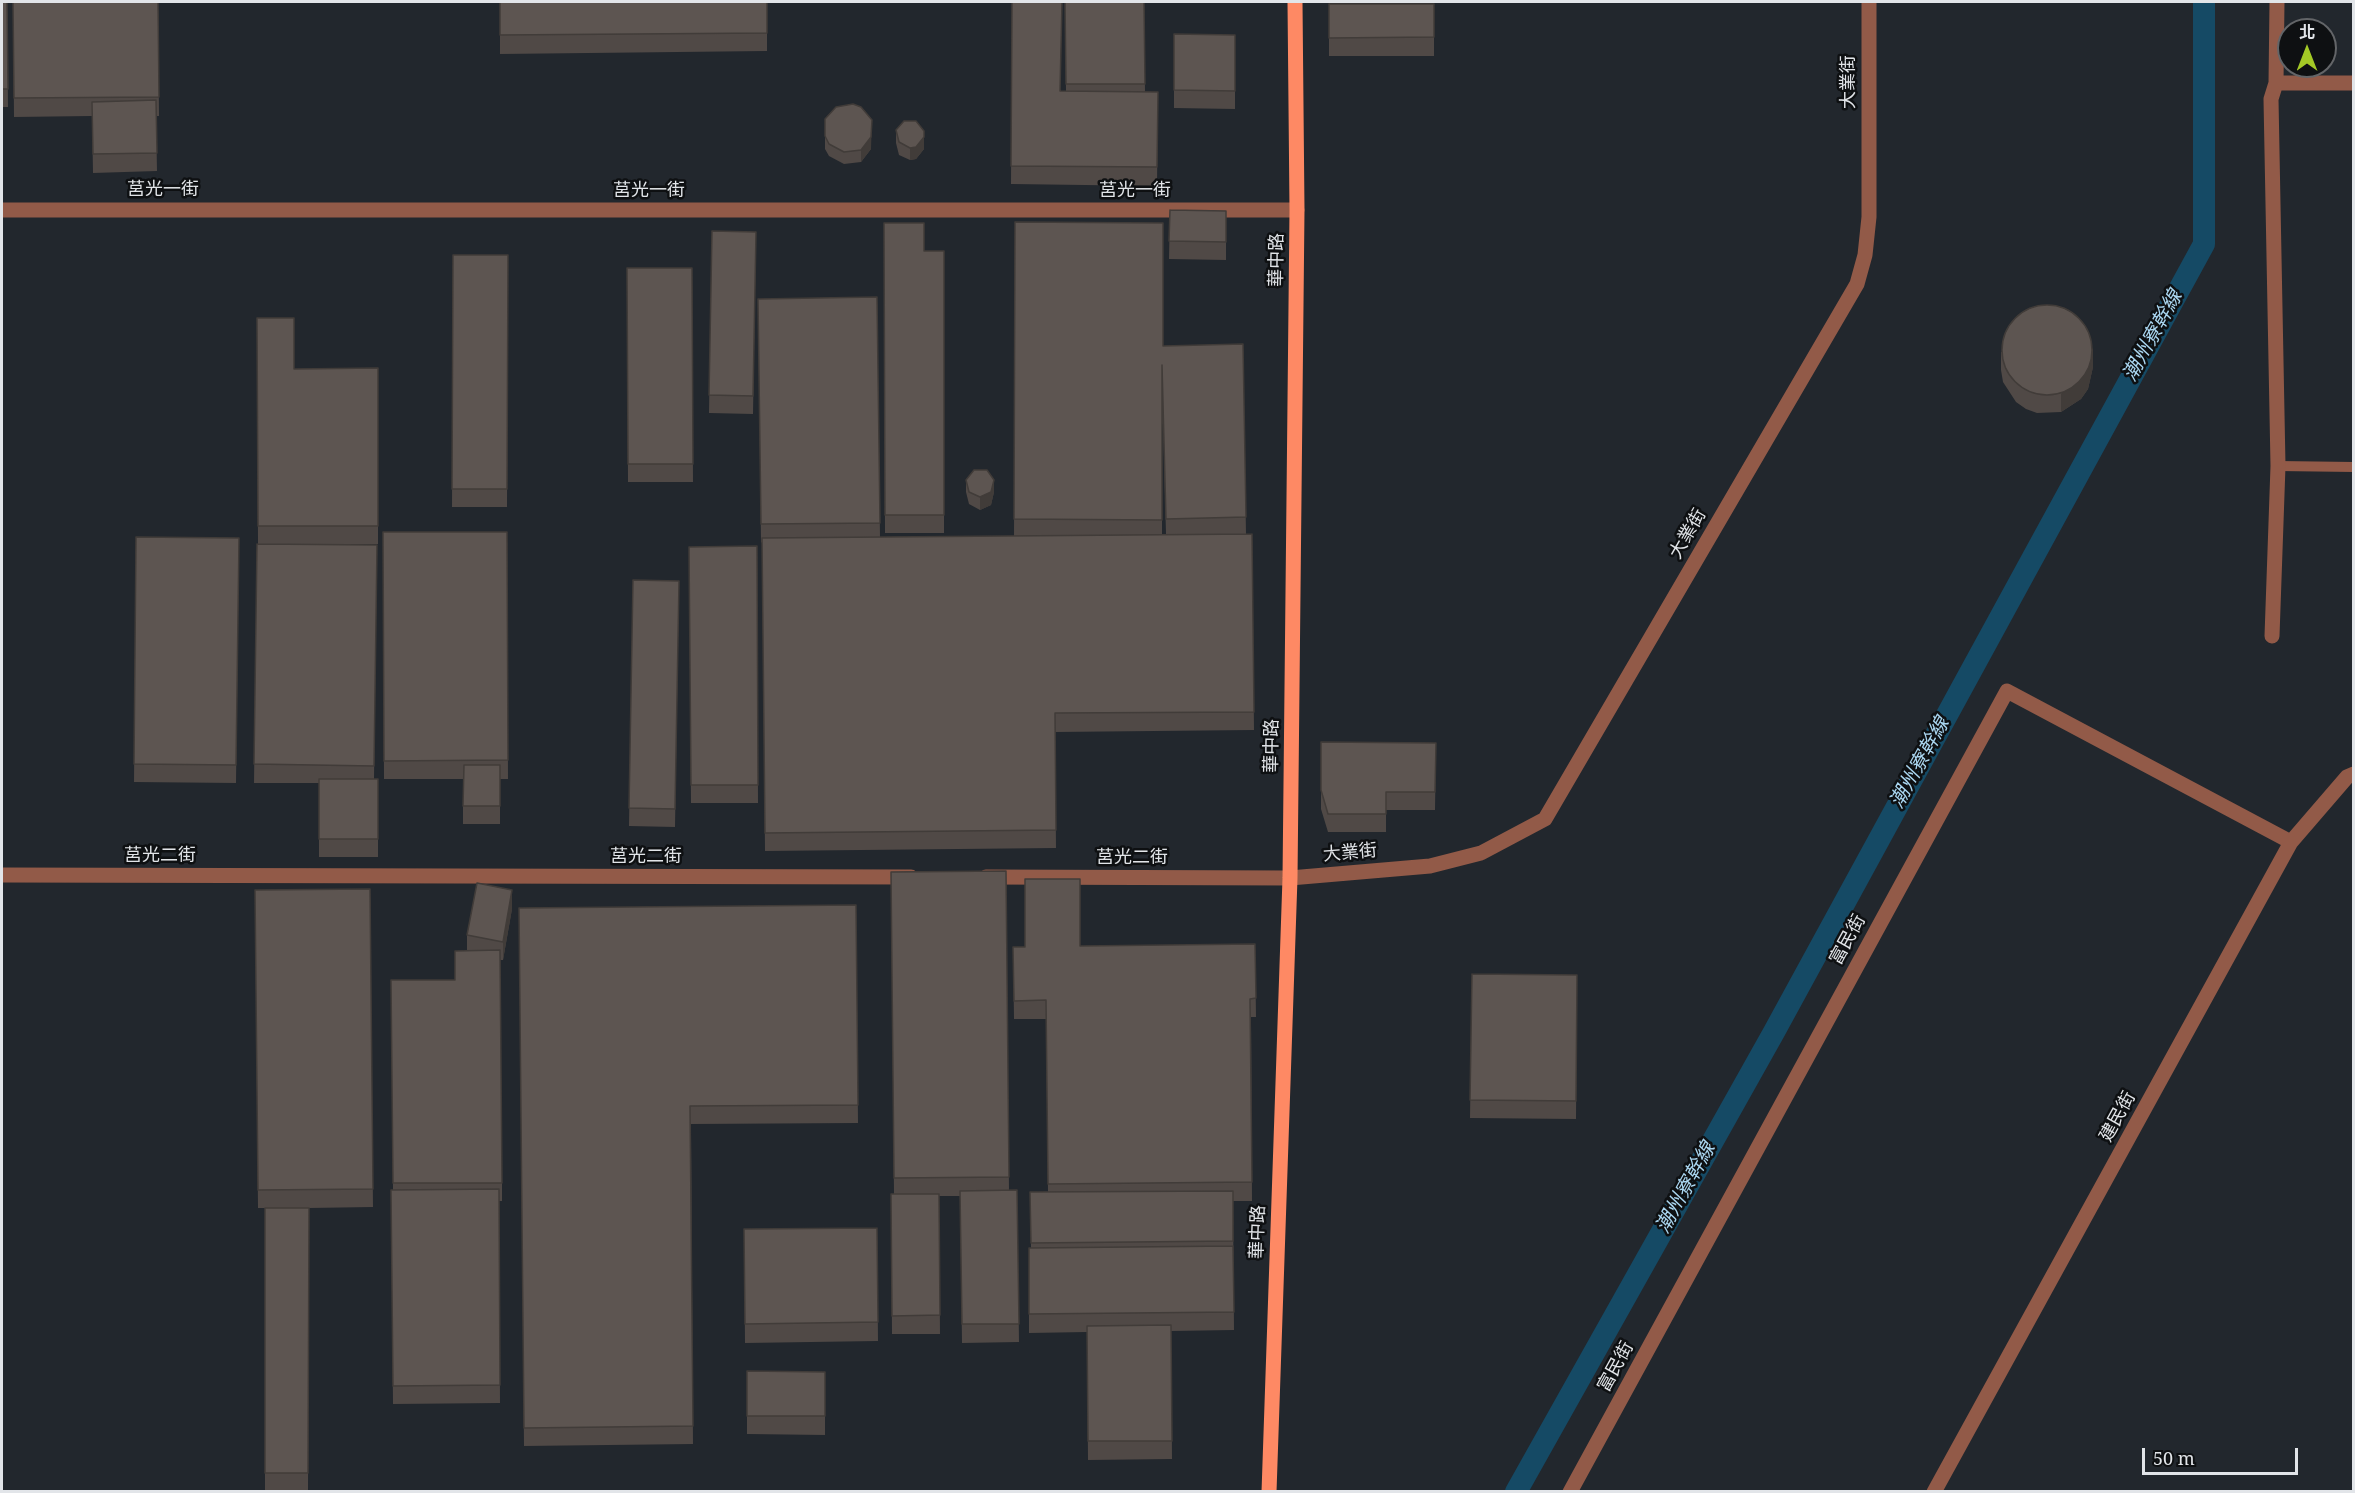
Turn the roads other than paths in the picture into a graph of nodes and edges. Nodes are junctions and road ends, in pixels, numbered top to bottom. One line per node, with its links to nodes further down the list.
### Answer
1 (1295, 2): 7 (main road, 華中路)
2 (1869, 2): 16 (street, 大業街)
3 (2277, 2): 4 (street)
4 (2276, 83): 5 (street); 8 (street)
5 (2354, 83)
6 (2, 210): 7 (street, 莒光一街)
7 (1297, 210): 16 (main road, 華中路)
8 (2278, 466): 9 (lane); 10 (street)
9 (2354, 467)
10 (2272, 636)
11 (2354, 774): 12 (street, 建民街)
12 (2291, 843): 18 (street, 富民街); 19 (street, 建民街)
13 (2, 875): 14 (street, 莒光二街)
14 (932, 877)
15 (968, 877): 16 (street, 莒光二街)
16 (1290, 878): 17 (main road, 華中路)
17 (1269, 1491)
18 (1570, 1491)
19 (1934, 1491)

